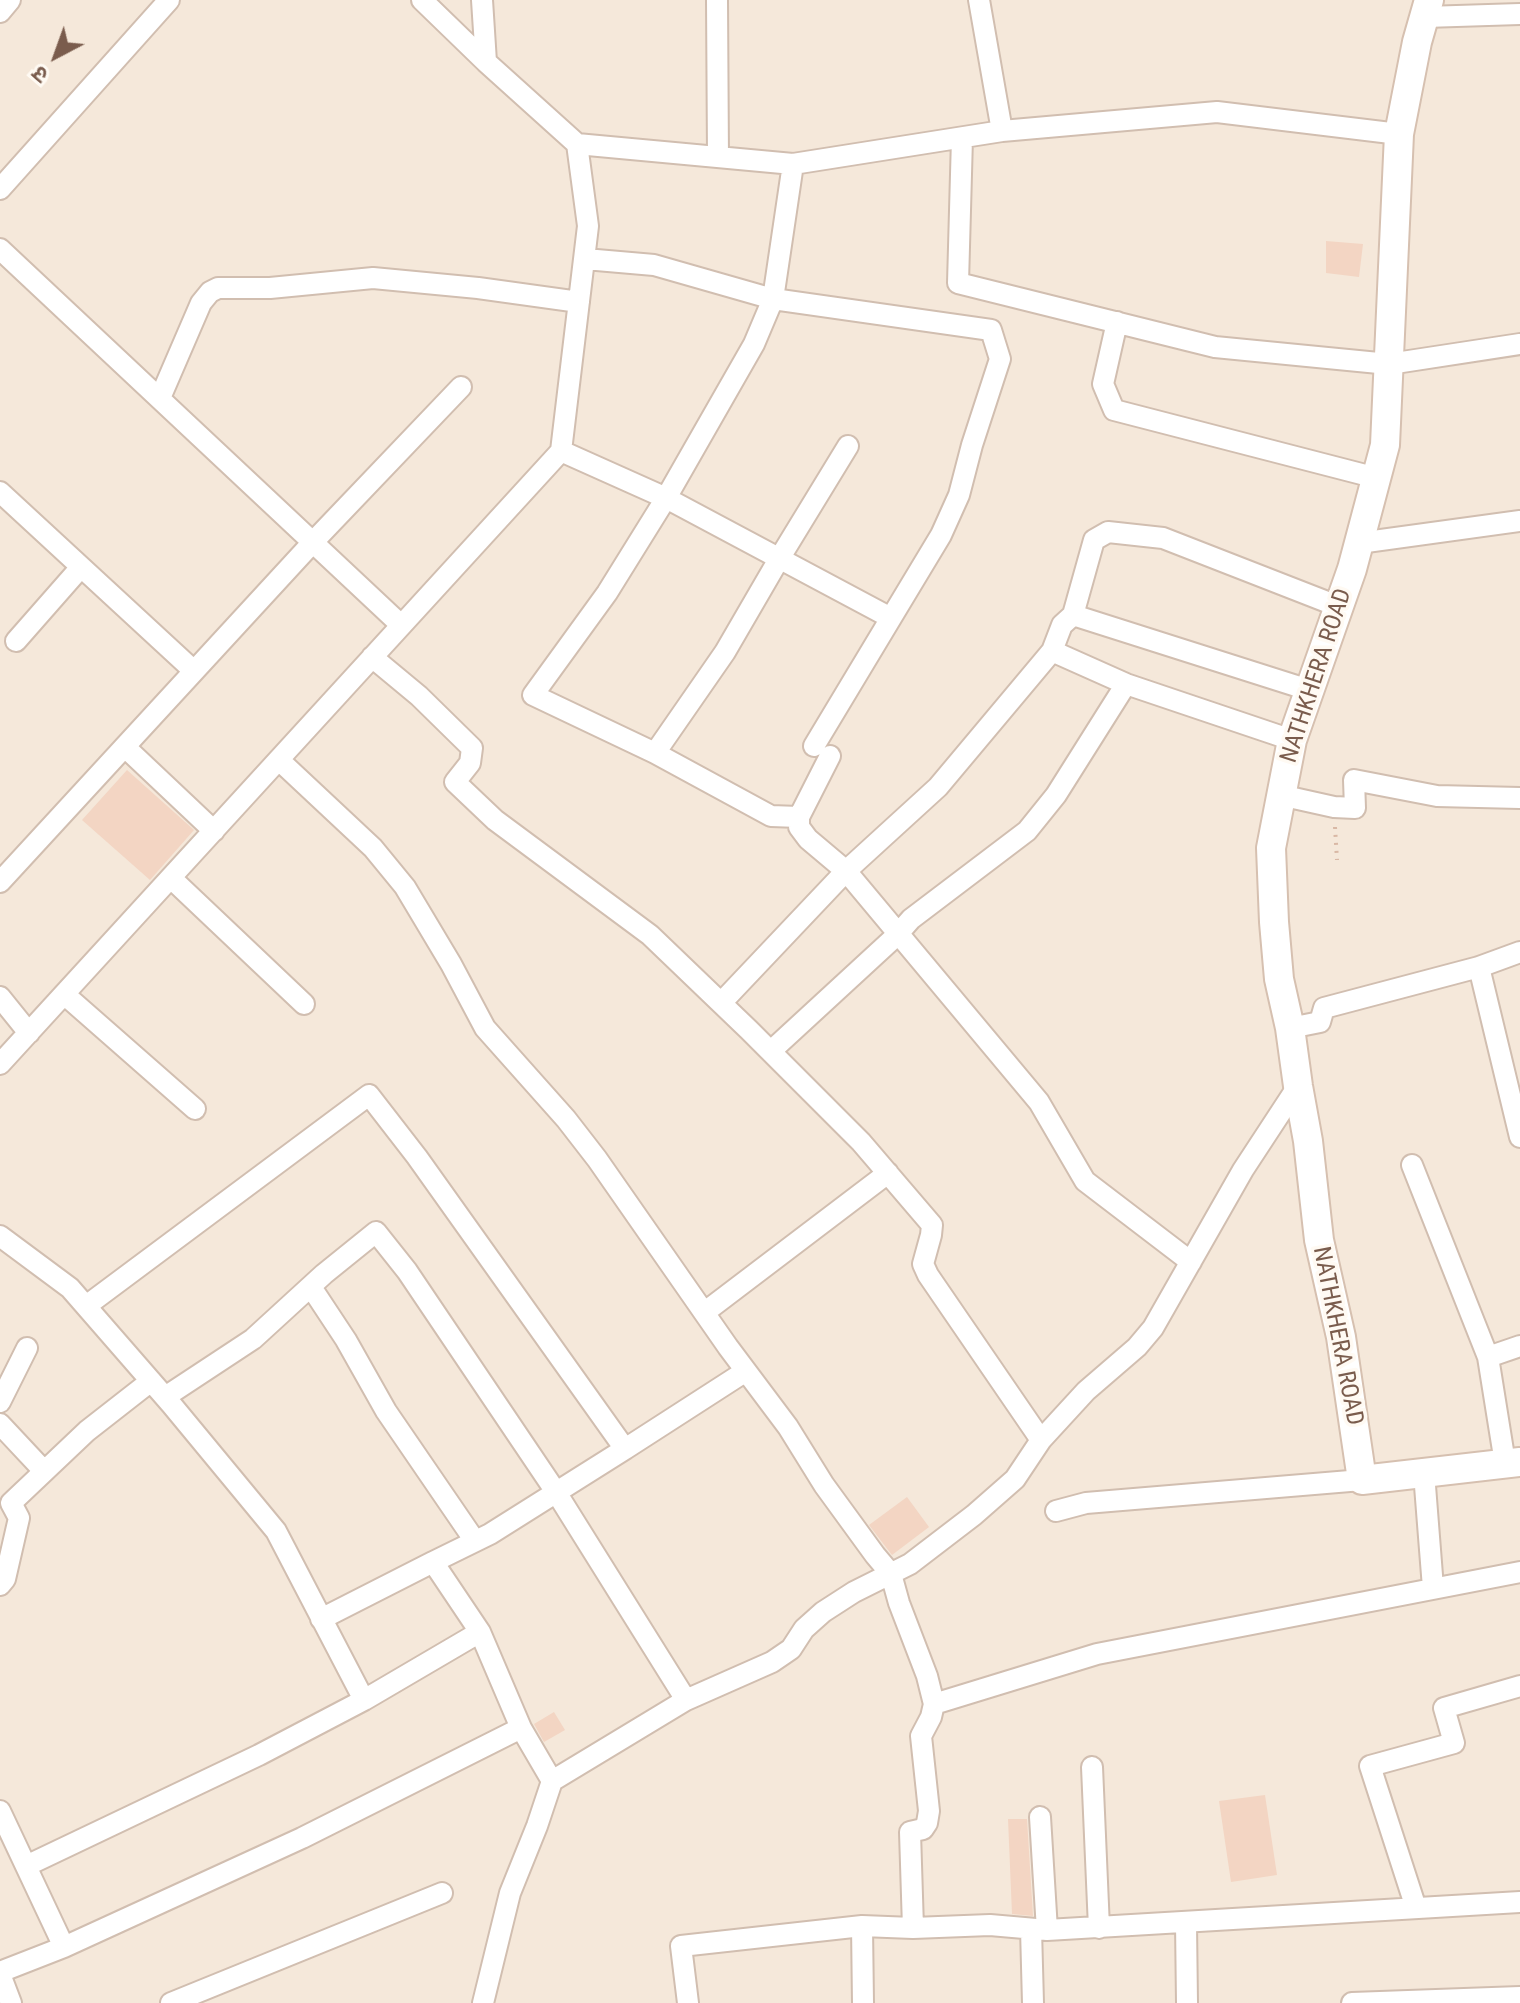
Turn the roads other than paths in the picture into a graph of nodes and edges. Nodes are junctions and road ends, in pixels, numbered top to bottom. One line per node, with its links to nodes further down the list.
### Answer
1 (10, 0): 8 (street)
2 (169, 0): 17 (street)
3 (422, 0): 10 (street)
4 (482, 0): 10 (street)
5 (717, 0): 15 (street)
6 (979, 0): 11 (street)
7 (1427, 8): 9 (street); 12 (street, NATHKHERA ROAD)
8 (0, 12)
9 (1520, 14)
10 (486, 62): 14 (street)
11 (1002, 131): 12 (street); 13 (street)
12 (1399, 134): 24 (street, NATHKHERA ROAD)
13 (962, 138): 16 (street); 22 (street)
14 (577, 144): 15 (street); 19 (street)
15 (718, 157): 16 (street)
16 (793, 164): 20 (street)
17 (0, 189)
18 (0, 249): 26 (street)
19 (585, 259): 20 (street); 21 (street)
20 (773, 299): 31 (street); 39 (street)
21 (579, 302): 26 (street); 28 (street)
22 (1117, 322): 24 (street); 29 (street)
23 (1520, 344): 24 (street)
24 (1389, 364): 29 (street, NATHKHERA ROAD)
25 (461, 387): 33 (street)
26 (160, 398): 33 (street)
27 (848, 446): 35 (street)
28 (561, 451): 31 (street); 40 (street)
29 (1377, 478): 34 (street, NATHKHERA ROAD)
30 (0, 492): 36 (street)
31 (666, 498): 35 (street); 49 (street)
32 (1520, 521): 34 (street)
33 (313, 542): 40 (street); 44 (street)
34 (1359, 543): 37 (street, NATHKHERA ROAD)
35 (779, 559): 39 (street); 49 (street)
36 (81, 567): 41 (street); 44 (street)
37 (1340, 607): 38 (street); 46 (street, NATHKHERA ROAD)
38 (1073, 615): 42 (street); 46 (street)
39 (891, 618): 53 (street)
40 (401, 625): 43 (street)
41 (16, 641)
42 (1052, 651): 45 (street); 55 (street)
43 (372, 657): 50 (street); 63 (street)
44 (194, 671): 48 (street)
45 (1126, 684): 47 (street); 58 (street)
46 (1309, 690): 47 (street, NATHKHERA ROAD)
47 (1292, 740): 51 (street, NATHKHERA ROAD)
48 (125, 747): 54 (street); 57 (street)
49 (655, 753): 53 (street)
50 (279, 760): 54 (street); 78 (street)
51 (1280, 795): 52 (street); 65 (street, NATHKHERA ROAD)
52 (1520, 798)
53 (799, 817): 55 (street)
54 (214, 831): 56 (street)
55 (846, 871): 58 (street); 63 (street)
56 (171, 878): 61 (street); 64 (street)
57 (0, 882)
58 (897, 935): 67 (street); 75 (street)
59 (1520, 952): 60 (street)
60 (1479, 967): 65 (street); 71 (street)
61 (64, 994): 66 (street); 70 (street)
62 (0, 997): 66 (street)
63 (721, 1003): 67 (street)
64 (304, 1004)
65 (1290, 1028): 69 (street, NATHKHERA ROAD)
66 (29, 1033): 68 (street)
67 (771, 1051): 73 (street)
68 (0, 1064)
69 (1298, 1086): 75 (street); 91 (street, NATHKHERA ROAD)
70 (195, 1109)
71 (1520, 1137)
72 (1412, 1165): 81 (street)
73 (888, 1173): 78 (street); 86 (street)
74 (0, 1236): 77 (street)
75 (1191, 1262): 86 (street)
76 (311, 1287): 83 (street); 92 (street); 94 (street)
77 (86, 1306): 83 (street); 87 (street)
78 (705, 1312): 82 (street)
79 (1520, 1346): 81 (street)
80 (27, 1348): 84 (street)
81 (1488, 1357): 88 (street)
82 (746, 1371): 87 (street); 97 (street)
83 (158, 1389): 89 (street); 100 (street)
84 (0, 1402)
85 (0, 1424): 89 (street)
86 (1041, 1440): 97 (street)
87 (625, 1449): 92 (street)
88 (1512, 1462): 90 (street)
89 (44, 1471): 98 (street)
90 (1424, 1473): 91 (street); 99 (street)
91 (1362, 1480): 93 (street)
92 (556, 1492): 94 (street); 104 (street)
93 (1056, 1511)
94 (475, 1541): 95 (street)
95 (433, 1562): 100 (street); 101 (street)
96 (1520, 1572): 99 (street)
97 (891, 1574): 104 (street); 105 (street)
98 (0, 1585)
99 (1433, 1588): 105 (street)
100 (321, 1619): 103 (street)
101 (480, 1632): 103 (street); 106 (street)
102 (1520, 1686): 114 (street)
103 (364, 1700): 111 (street)
104 (686, 1700): 108 (street)
105 (934, 1704): 117 (street)
106 (521, 1728): 108 (street); 120 (street)
107 (1092, 1767): 118 (street)
108 (552, 1781): 126 (street)
109 (0, 1811): 111 (street)
110 (1040, 1817): 119 (street)
111 (26, 1866): 120 (street)
112 (442, 1893): 123 (street)
113 (1520, 1902): 114 (street)
114 (1416, 1908): 115 (street)
115 (1186, 1923): 118 (street); 130 (street)
116 (862, 1926): 117 (street); 127 (street); 128 (street)
117 (913, 1928): 119 (street)
118 (1099, 1928): 119 (street)
119 (1039, 1930): 129 (street)
120 (64, 1947): 121 (street)
121 (0, 1973): 124 (street)
122 (1520, 1997): 131 (street)
123 (196, 1998): 125 (street)
124 (11, 2003)
125 (171, 2003)
126 (483, 2003)
127 (688, 2003)
128 (863, 2003)
129 (1033, 2003)
130 (1187, 2003)
131 (1352, 2003)

